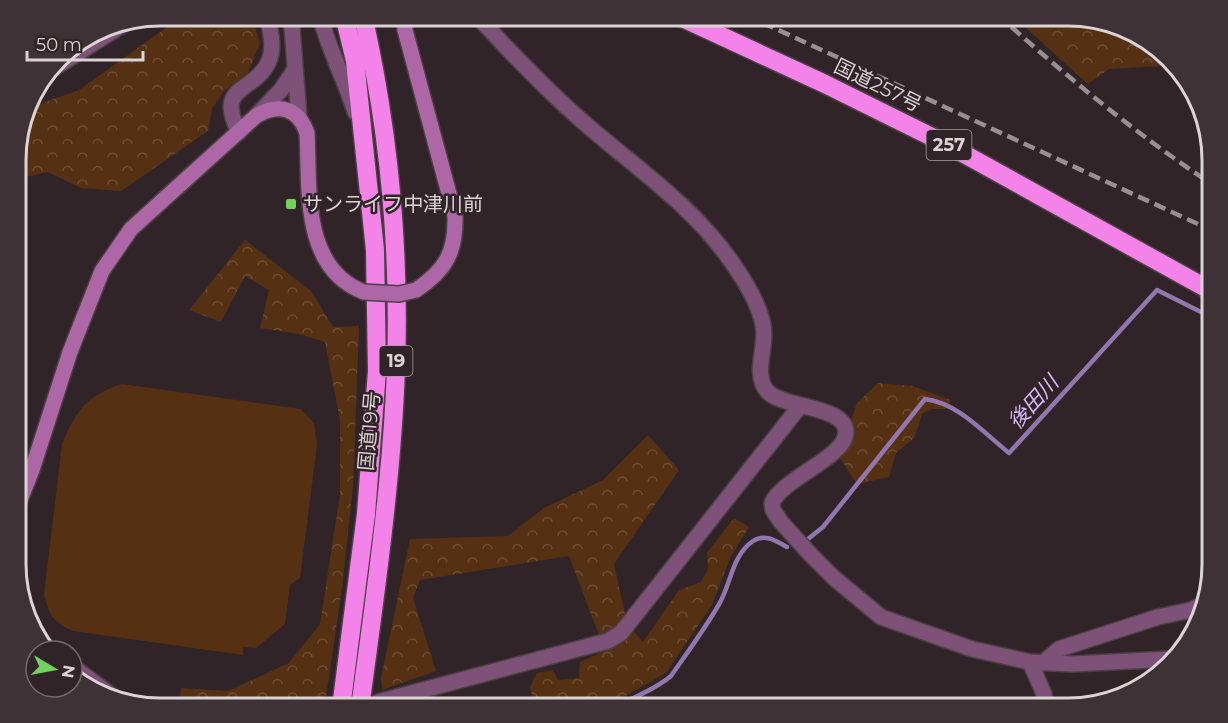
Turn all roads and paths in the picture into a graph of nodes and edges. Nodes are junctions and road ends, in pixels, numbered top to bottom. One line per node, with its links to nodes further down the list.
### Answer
1 (269, 26): 12 (street)
2 (292, 26): 9 (street)
3 (323, 26): 13 (street)
4 (347, 26): 13 (highway, 国道19号 / 19)
5 (365, 26): 22 (highway, 国道19号 / 19)
6 (405, 26): 11 (street, bridge)
7 (486, 26): 15 (street)
8 (700, 26): 14 (highway, 国道257号 / 257)
9 (295, 69): 10 (street); 11 (street)
10 (256, 116): 11 (street); 12 (street)
11 (299, 116)
12 (239, 132): 16 (street)
13 (364, 140): 21 (highway, 国道19号 / 19)
14 (1202, 285)
15 (800, 406): 19 (street); 23 (street)
16 (26, 485)
17 (1194, 608): 19 (street)
18 (1162, 659): 19 (street)
19 (1036, 662): 20 (street)
20 (1044, 697)
21 (342, 698)
22 (361, 698)
23 (394, 698)

